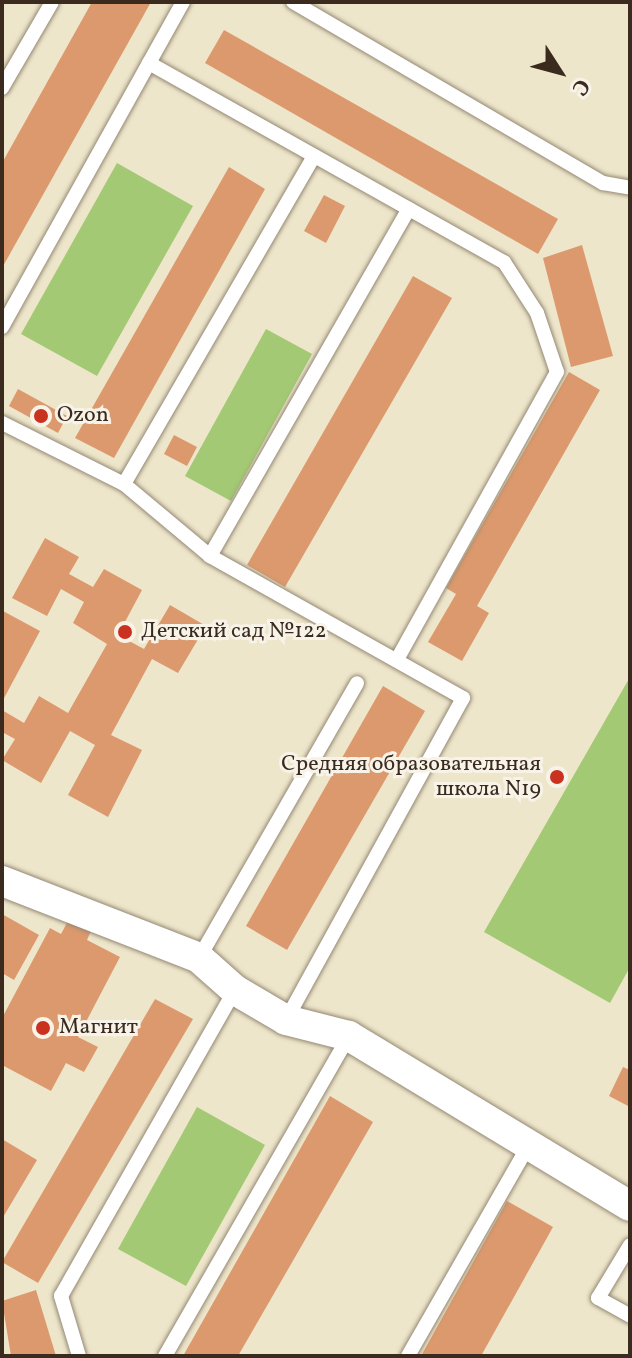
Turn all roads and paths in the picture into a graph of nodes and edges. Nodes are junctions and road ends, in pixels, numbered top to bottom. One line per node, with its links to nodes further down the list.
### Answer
1 (52, 2): 5 (lane)
2 (183, 2): 4 (lane)
3 (293, 2): 7 (lane)
4 (149, 63): 6 (lane); 9 (lane)
5 (2, 88)
6 (314, 156): 8 (lane); 11 (lane)
7 (630, 188)
8 (409, 209): 12 (lane); 13 (lane)
9 (2, 327)
10 (2, 423): 11 (lane)
11 (124, 484): 12 (lane)
12 (210, 556): 13 (lane)
13 (397, 660): 18 (lane)
14 (357, 683): 16 (lane)
15 (2, 881): 16 (street)
16 (199, 958): 17 (street)
17 (235, 990): 18 (street); 24 (lane)
18 (286, 1020): 19 (street)
19 (349, 1036): 20 (street); 25 (lane)
20 (529, 1145): 21 (street); 26 (lane)
21 (630, 1206)
22 (630, 1245): 23 (lane)
23 (630, 1316)
24 (79, 1356)
25 (165, 1356)
26 (408, 1356)

